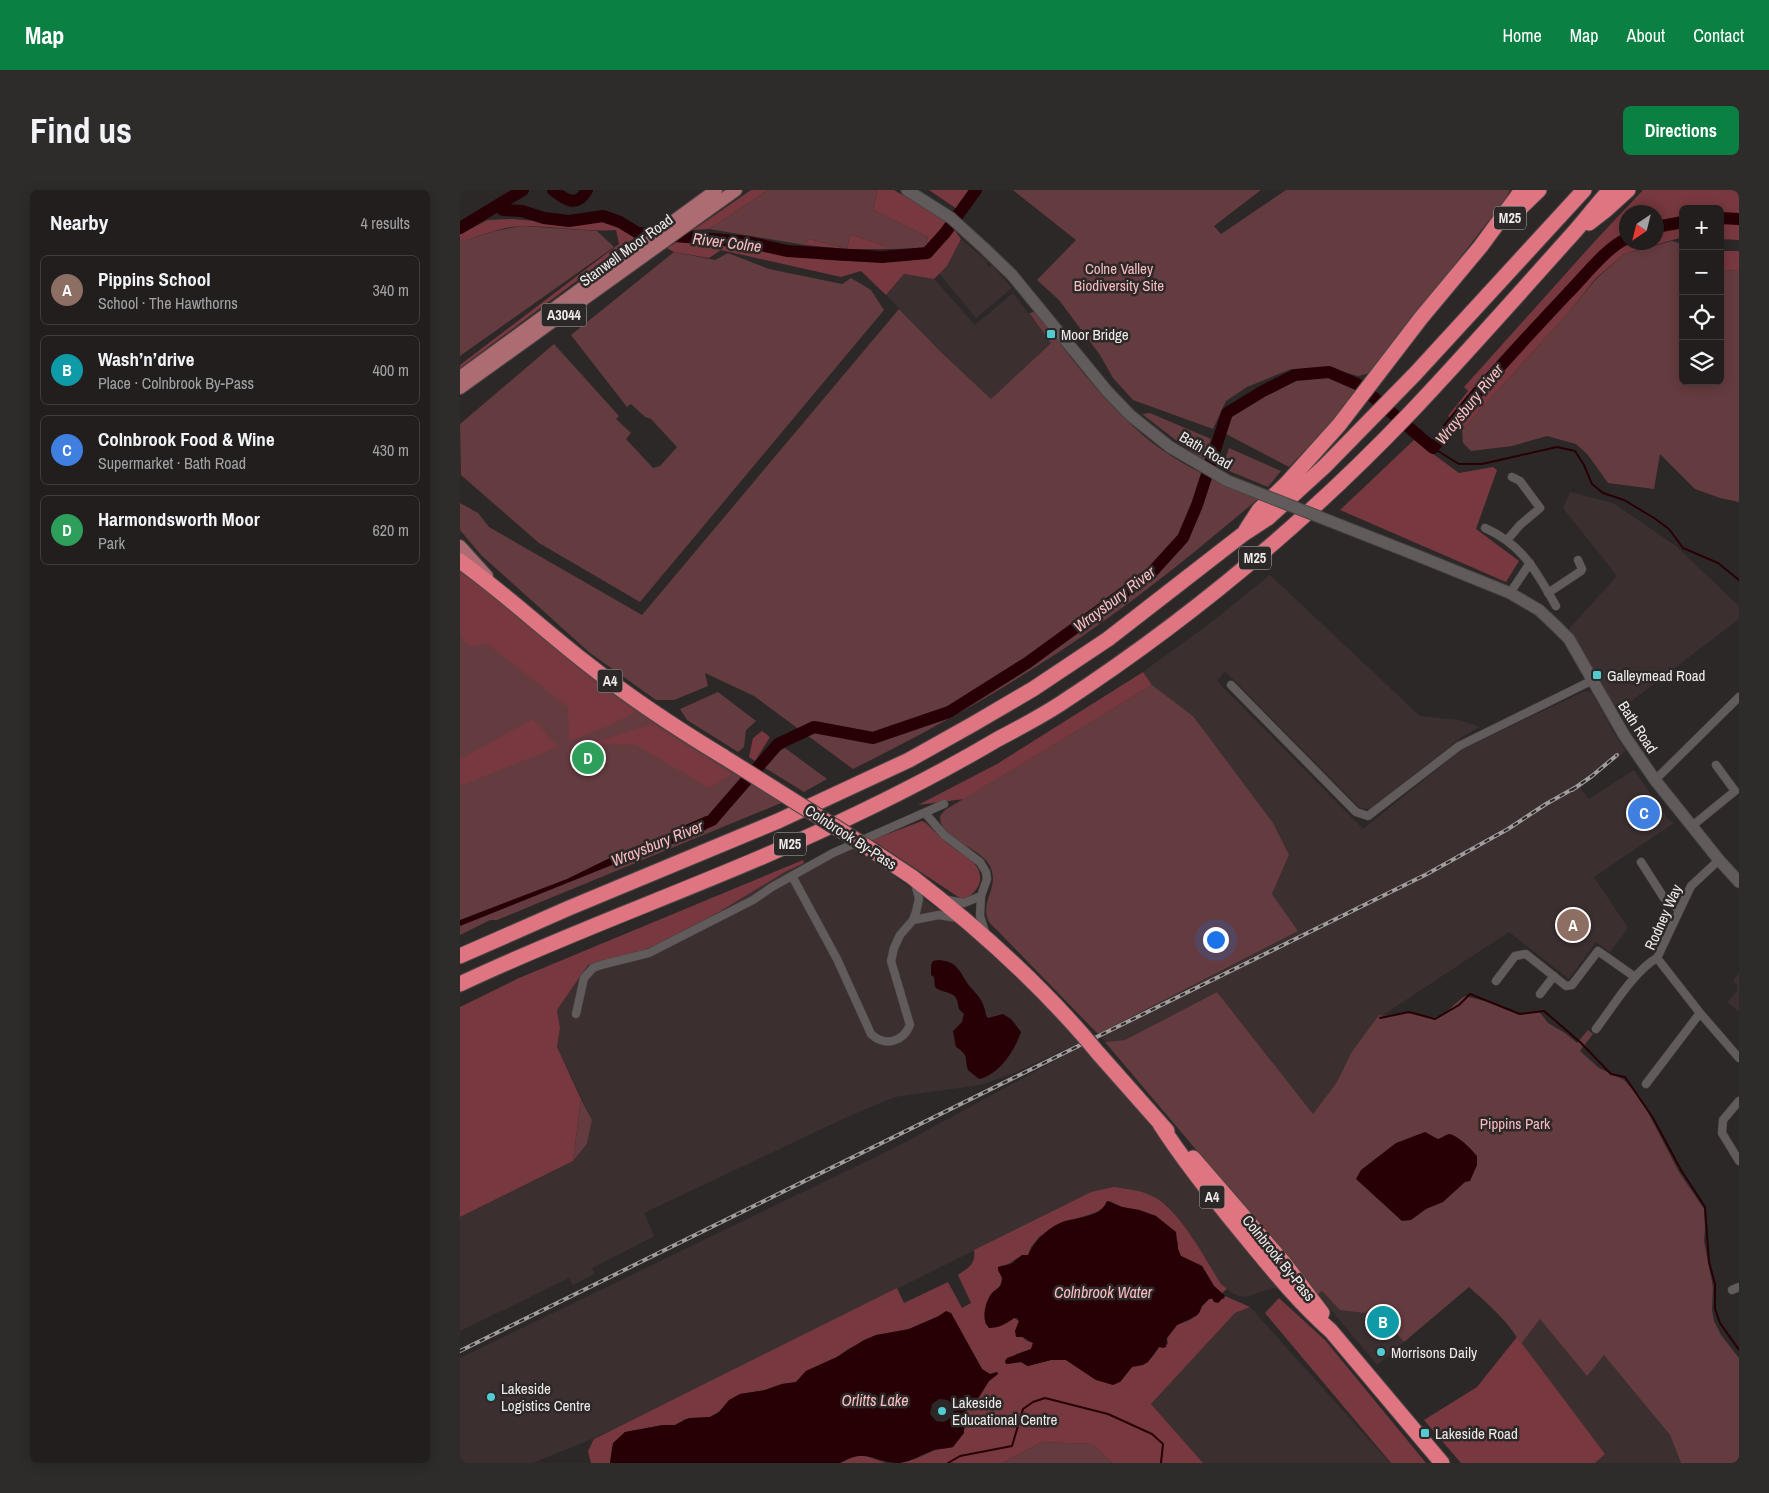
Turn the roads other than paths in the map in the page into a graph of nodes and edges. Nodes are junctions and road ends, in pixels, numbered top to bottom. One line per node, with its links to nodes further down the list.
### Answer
1 (716, 190): 11 (main road, Stanwell Moor Road / A3044)
2 (736, 190): 12 (main road, Stanwell Moor Road / A3044)
3 (907, 190): 22 (street, Bath Road, bridge)
4 (1522, 190): 10 (highway, M25)
5 (1539, 190): 10 (highway, M25)
6 (1584, 190): 15 (highway, M25)
7 (1610, 190): 9 (highway, M25)
8 (1628, 190): 9 (highway, M25)
9 (1572, 235): 51 (highway, M25)
10 (1481, 246): 15 (highway, M25)
11 (460, 377)
12 (460, 388)
13 (1512, 478): 16 (street)
14 (1485, 528): 16 (street)
15 (1242, 536): 46 (highway, M25)
16 (1507, 540): 21 (street)
17 (460, 546): 24 (main road)
18 (460, 551): 24 (highway, A4)
19 (1578, 560): 23 (street)
20 (460, 561): 24 (highway, A4)
21 (1530, 563): 22 (street); 23 (street)
22 (1510, 593): 26 (street, Bath Road)
23 (1548, 593): 25 (street)
24 (504, 594): 38 (highway, Colnbrook By-Pass / A4, bridge)
25 (1556, 606)
26 (1593, 680): 27 (street); 30 (street, Bath Road)
27 (1231, 685)
28 (1739, 697): 30 (street)
29 (1716, 765): 31 (street)
30 (1655, 780): 34 (street, Bath Road)
31 (1737, 793): 34 (street)
32 (944, 804): 33 (street)
33 (925, 813): 37 (street); 41 (street)
34 (1692, 826): 35 (street, Bath Road)
35 (1719, 860): 39 (street, Bath Road); 42 (street, Rodney Way)
36 (1641, 862): 42 (street)
37 (792, 876): 43 (street); 54 (street)
38 (912, 877): 40 (highway, Colnbrook By-Pass / A4); 43 (street)
39 (1739, 882)
40 (937, 896): 41 (street); 44 (highway, Colnbrook By-Pass / A4)
41 (981, 896): 45 (street)
42 (1678, 909): 47 (street, Rodney Way)
43 (913, 920): 44 (street)
44 (966, 921): 45 (highway, Colnbrook By-Pass / A4)
45 (989, 940): 60 (highway, Colnbrook By-Pass / A4, bridge)
46 (460, 956)
47 (1657, 958): 49 (street); 53 (street, Rodney Way)
48 (1554, 976): 49 (street); 50 (street); 52 (street)
49 (1635, 977): 55 (street)
50 (1496, 981)
51 (460, 984)
52 (1540, 994)
53 (1700, 1013): 56 (street, Rodney Way); 57 (street)
54 (576, 1014)
55 (1596, 1029)
56 (1739, 1058)
57 (1646, 1084)
58 (1739, 1101): 59 (street)
59 (1739, 1161)
60 (1442, 1463)

